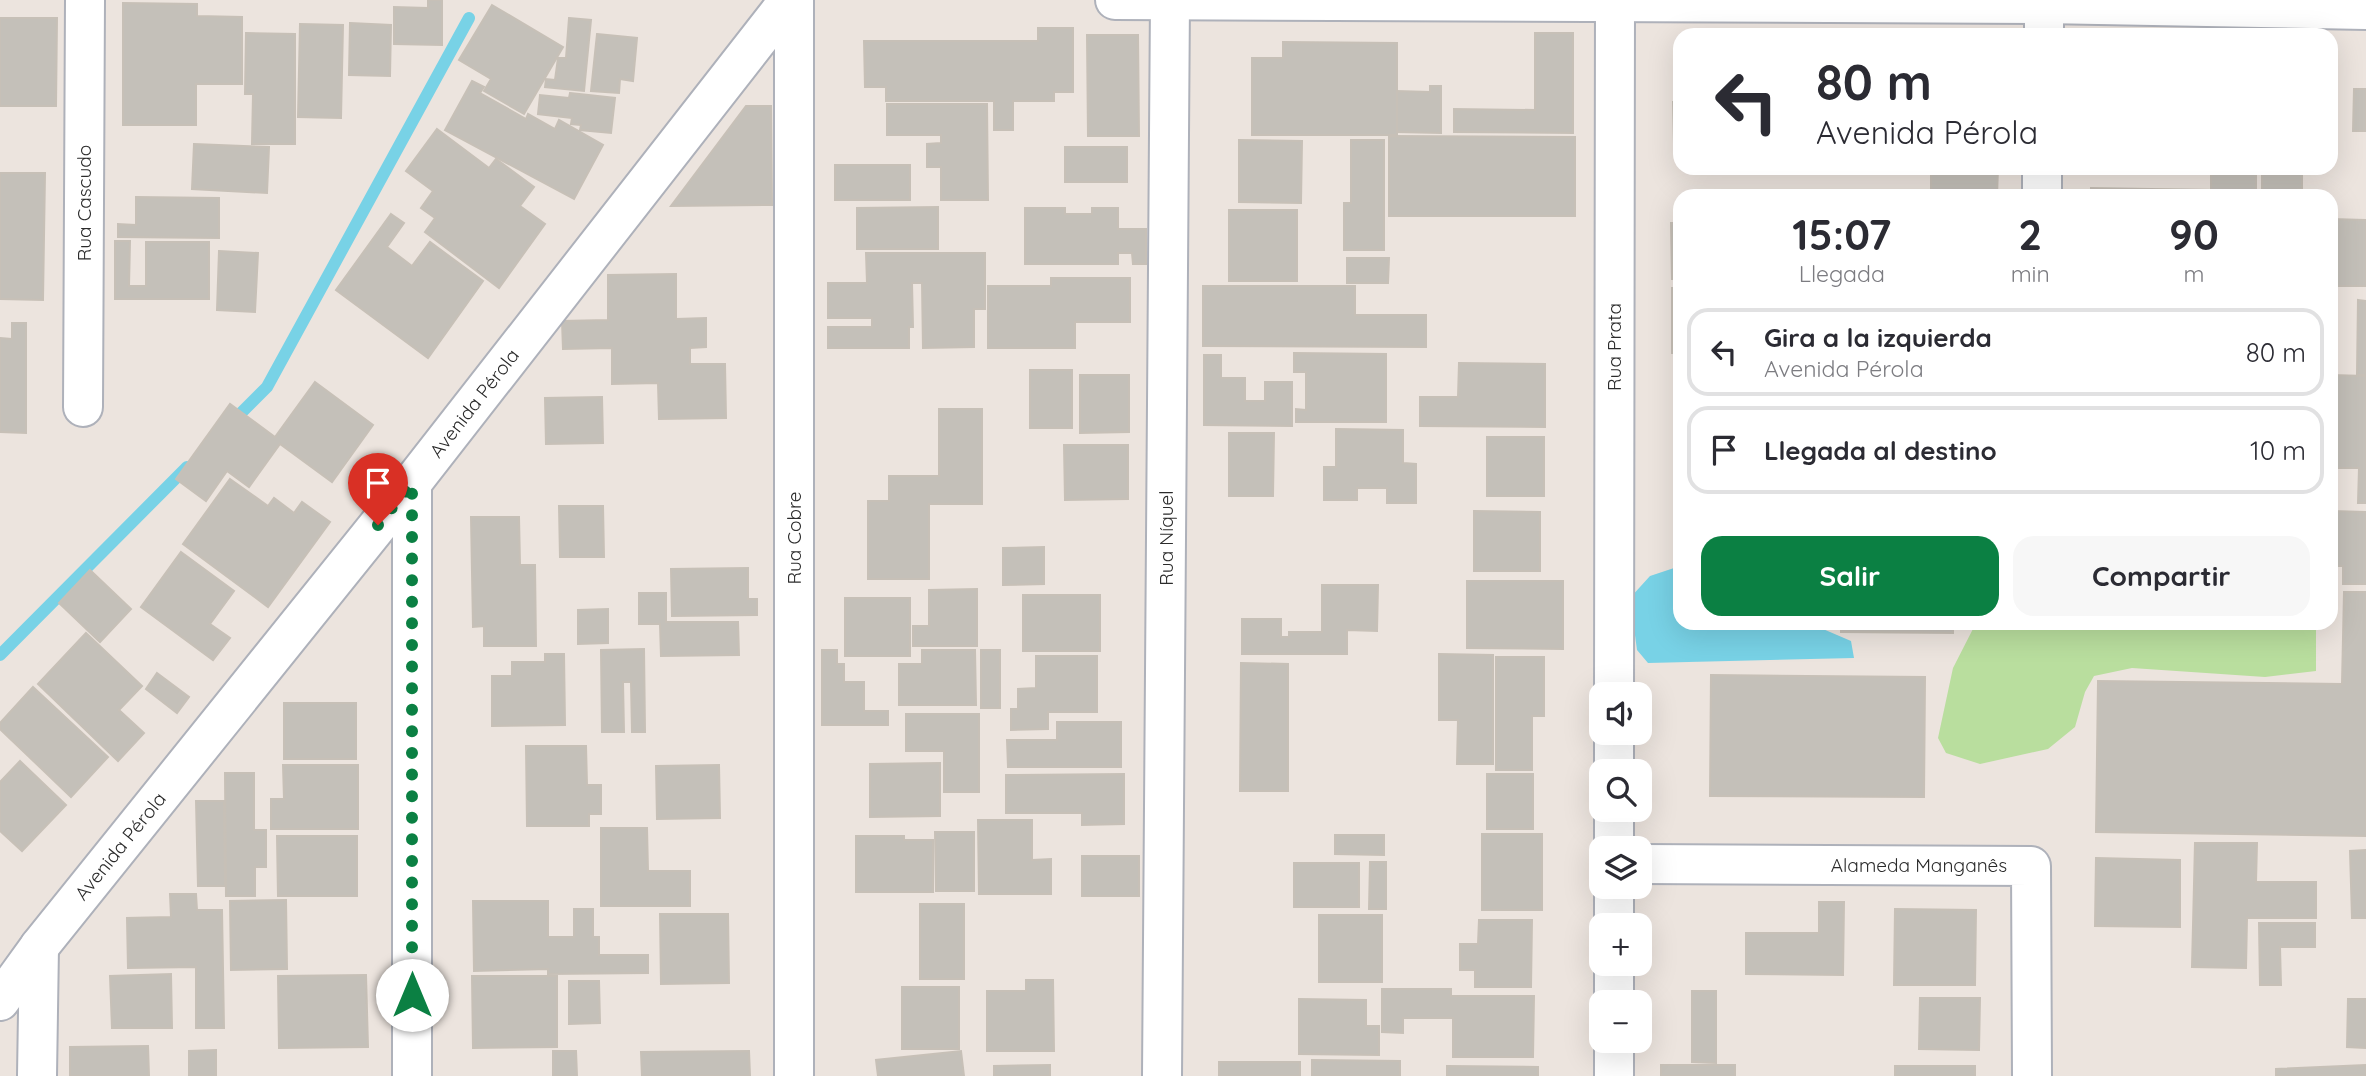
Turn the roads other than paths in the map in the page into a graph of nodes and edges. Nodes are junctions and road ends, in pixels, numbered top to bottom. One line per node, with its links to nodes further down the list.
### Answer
1 (85, 0): 9 (street, Rua Cascudo)
2 (789, 0): 10 (street, Avenida Pérola)
3 (794, 0): 18 (street, Rua Cobre)
4 (1115, 0): 5 (street)
5 (1170, 1): 6 (street); 19 (street, Rua Níquel)
6 (1615, 2): 8 (street); 11 (street, Rua Prata)
7 (2366, 10): 8 (street)
8 (2044, 13)
9 (83, 407)
10 (412, 483): 13 (street, Avenida Pérola); 17 (street)
11 (1614, 682)
12 (1652, 864): 21 (street, Alameda Manganês)
13 (39, 947): 14 (street, Avenida Pérola); 16 (street)
14 (0, 1001)
15 (1614, 1053): 20 (street)
16 (37, 1076)
17 (412, 1076)
18 (794, 1076)
19 (1163, 1076)
20 (1614, 1076)
21 (2032, 1076)

